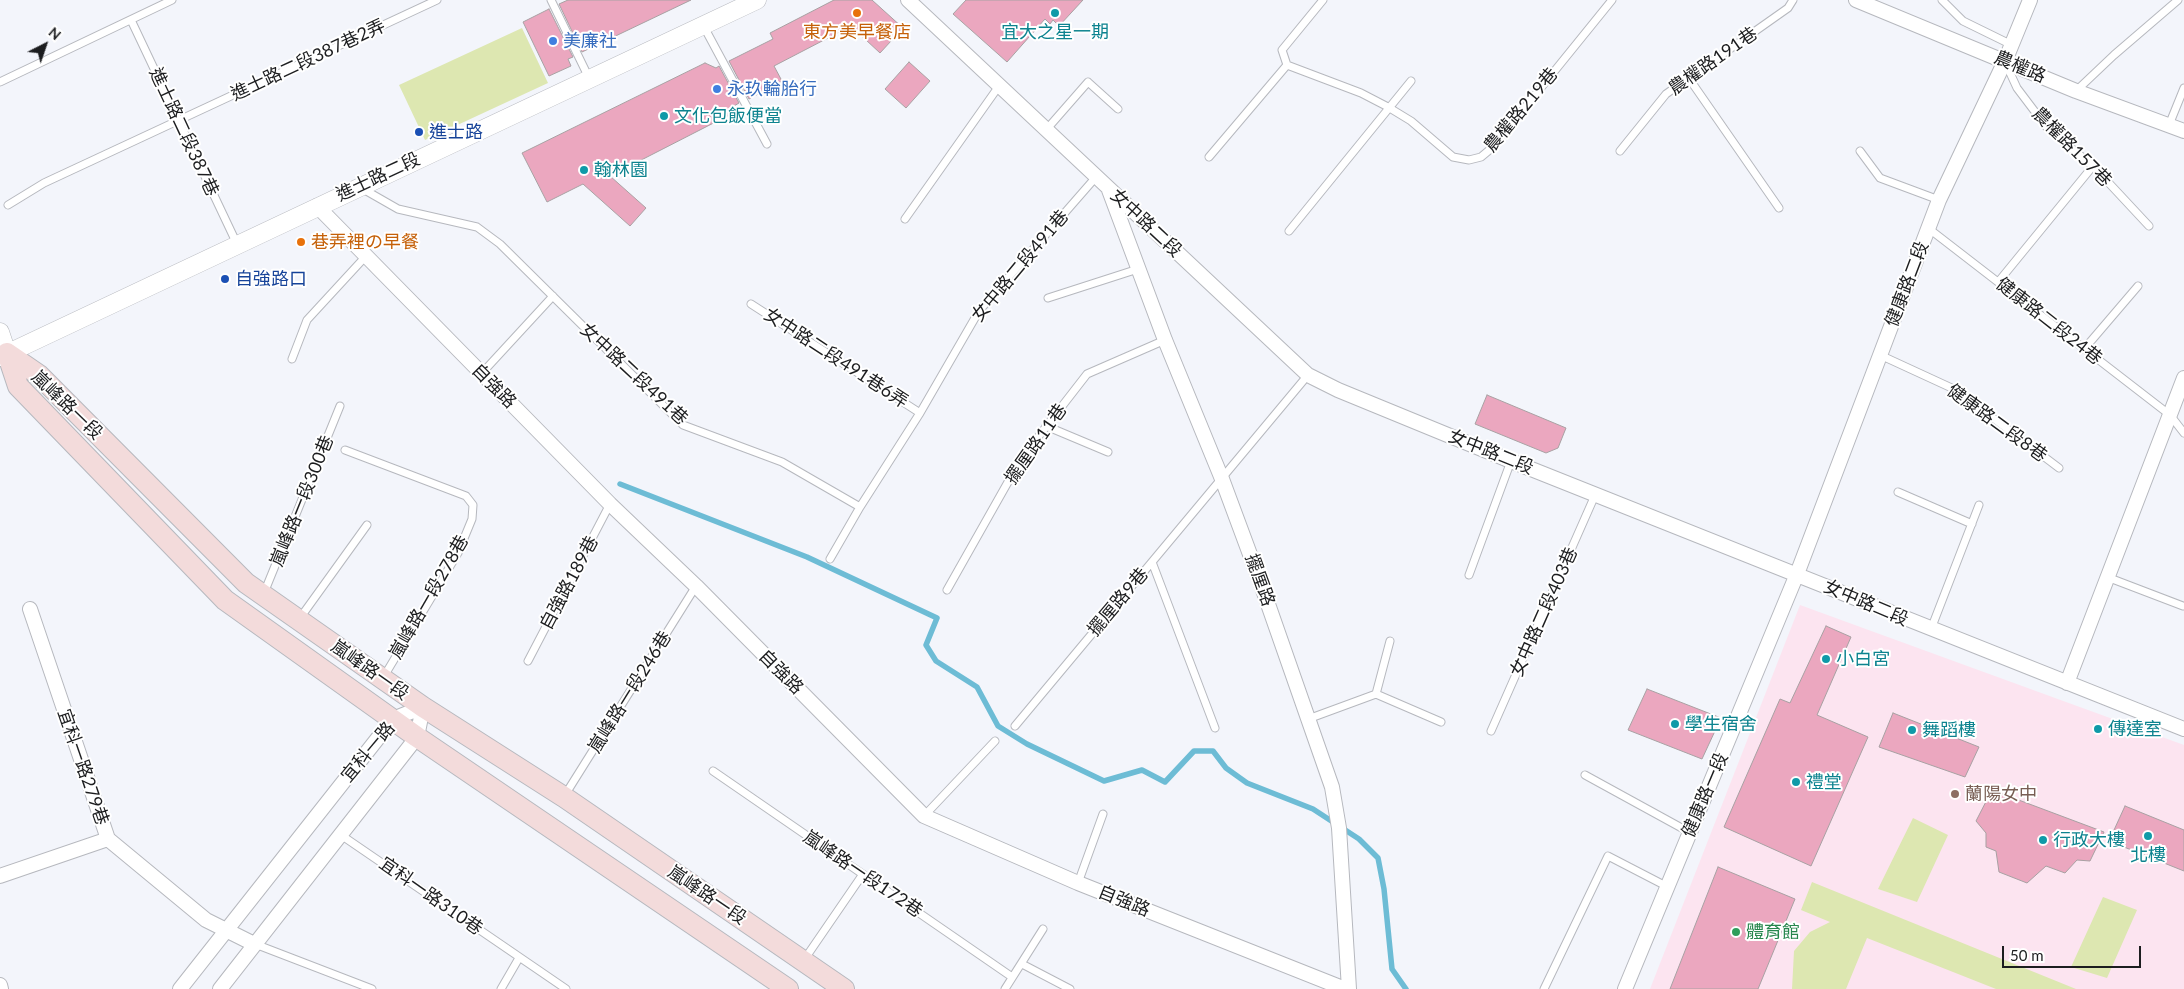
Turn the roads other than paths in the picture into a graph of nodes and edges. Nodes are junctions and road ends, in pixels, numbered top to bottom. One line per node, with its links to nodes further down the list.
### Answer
1 (172, 0): 13 (lane)
2 (437, 0): 27 (lane, 進士路二段387巷2弄)
3 (551, 0): 18 (lane)
4 (757, 0): 14 (street, 進士路二段)
5 (908, 0): 22 (street, 女中路二段)
6 (1323, 0): 17 (lane)
7 (1612, 0): 25 (lane, 農權路219巷)
8 (1793, 0): 19 (lane, 農權路191巷)
9 (1856, 0): 16 (street, 農權路)
10 (1942, 0): 15 (lane)
11 (2030, 0): 15 (street, 健康路二段)
12 (2178, 0): 24 (lane)
13 (131, 20): 21 (lane); 27 (lane, 進士路二段387巷)
14 (703, 25): 18 (street, 進士路二段); 31 (lane)
15 (2012, 44): 16 (street, 健康路二段)
16 (2005, 61): 24 (street, 農權路); 35 (lane, 農權路157巷); 39 (street, 健康路二段)
17 (1287, 65): 25 (lane); 34 (lane)
18 (589, 78): 37 (street, 進士路二段)
19 (1688, 78): 32 (lane, 農權路191巷); 42 (lane)
20 (1411, 81): 25 (lane)
21 (0, 82)
22 (999, 86): 29 (street, 女中路二段); 43 (lane)
23 (2184, 88): 28 (lane)
24 (2076, 91): 28 (street, 農權路)
25 (1388, 106): 46 (lane)
26 (1118, 109): 29 (lane)
27 (178, 120): 40 (lane, 進士路二段387巷2弄); 47 (lane, 進士路二段387巷)
28 (2169, 125): 30 (street, 農權路)
29 (1046, 130): 36 (street, 女中路二段)
30 (2184, 131)
31 (767, 144)
32 (1620, 151)
33 (1860, 151): 39 (lane)
34 (1209, 157)
35 (2093, 166): 44 (lane, 農權路157巷); 50 (lane)
36 (1096, 176): 38 (street, 女中路二段); 65 (lane, 女中路二段491巷)
37 (358, 186): 41 (street, 進士路二段); 52 (lane, 女中路二段491巷)
38 (1107, 187): 49 (street, 擺厘路); 62 (street, 女中路二段)
39 (1939, 200): 45 (street, 健康路二段)
40 (8, 205)
41 (317, 206): 47 (street, 進士路二段); 48 (street, 自強路)
42 (1779, 208)
43 (905, 219)
44 (2149, 226)
45 (1928, 228): 50 (lane, 健康路二段24巷); 59 (street, 健康路二段)
46 (1289, 230)
47 (237, 244): 58 (street, 進士路二段)
48 (366, 256): 60 (lane); 61 (street, 自強路)
49 (1138, 269): 53 (lane); 56 (street, 擺厘路)
50 (1999, 281): 57 (lane, 健康路二段24巷)
51 (2138, 286): 57 (lane)
52 (553, 296): 61 (lane); 78 (lane, 女中路二段491巷)
53 (1048, 298)
54 (751, 304): 65 (lane, 女中路二段491巷6弄)
55 (0, 332): 58 (street)
56 (1165, 340): 67 (lane, 擺厘路11巷); 73 (street, 擺厘路)
57 (2085, 348): 66 (lane, 健康路二段24巷)
58 (3, 355): 88 (main road, 嵐峰路一段); 99 (main road, 嵐峰路一段)
59 (1880, 355): 72 (lane, 健康路二段8巷); 83 (street, 健康路二段)
60 (292, 359)
61 (482, 373): 76 (street, 自強路)
62 (1308, 375): 71 (street, 女中路二段); 73 (lane, 擺厘路9巷)
63 (2184, 378): 66 (street)
64 (340, 406): 88 (lane, 嵐峰路一段300巷)
65 (920, 413): 78 (lane, 女中路二段491巷)
66 (2170, 414): 68 (lane, 健康路二段24巷); 85 (street)
67 (1046, 426): 70 (lane); 87 (lane, 擺厘路11巷)
68 (2184, 433)
69 (345, 450): 95 (lane, 嵐峰路一段278巷)
70 (1108, 452)
71 (1512, 461): 75 (street, 女中路二段); 84 (lane)
72 (2060, 468)
73 (1222, 479): 82 (lane, 擺厘路9巷); 100 (street, 擺厘路)
74 (1898, 492): 79 (lane)
75 (1596, 493): 83 (street, 女中路二段); 105 (lane, 女中路二段403巷)
76 (610, 504): 86 (street, 自強路); 94 (lane, 自強路189巷)
77 (1979, 505): 79 (lane)
78 (860, 507): 81 (lane)
79 (1972, 524): 92 (lane)
80 (368, 525): 91 (lane)
81 (830, 560)
82 (1152, 562): 102 (lane, 擺厘路9巷); 103 (lane)
83 (1797, 574): 92 (street, 女中路二段); 113 (street, 健康路一段)
84 (1469, 575)
85 (2107, 577): 89 (lane); 96 (street)
86 (696, 586): 110 (lane, 嵐峰路一段246巷); 112 (street, 自強路)
87 (947, 590)
88 (263, 596): 91 (main road, 嵐峰路一段)
89 (2183, 606)
90 (30, 609): 115 (street, 宜科一路279巷)
91 (298, 620): 95 (main road, 嵐峰路一段)
92 (1930, 629): 96 (street, 女中路二段)
93 (1390, 641): 97 (lane)
94 (528, 661)
95 (383, 678): 98 (main road, 嵐峰路一段)
96 (2067, 683): 104 (street, 女中路二段)
97 (1376, 694): 100 (lane); 101 (lane)
98 (423, 707): 99 (street, 宜科一路); 106 (street, 宜科一路); 110 (main road, 嵐峰路一段)
99 (392, 719): 106 (main road, 嵐峰路一段); 121 (street, 宜科一路)
100 (1308, 719): 139 (street, 擺厘路)
101 (1441, 722)
102 (1015, 726)
103 (1215, 728)
104 (2184, 729)
105 (1491, 731)
106 (417, 737): 114 (street, 宜科一路); 134 (main road, 嵐峰路一段)
107 (995, 741): 112 (lane)
108 (713, 771): 116 (lane, 嵐峰路一段172巷)
109 (1585, 775): 113 (lane)
110 (564, 797): 124 (main road, 嵐峰路一段)
111 (1103, 814): 118 (lane)
112 (924, 816): 118 (street, 自強路)
113 (1689, 832): 119 (street, 健康路一段)
114 (341, 835): 122 (street, 宜科一路); 123 (lane, 宜科一路310巷)
115 (108, 839): 117 (street); 121 (street, 宜科一路279巷)
116 (863, 874): 124 (lane); 126 (lane, 嵐峰路一段172巷)
117 (0, 876)
118 (1078, 882): 138 (street, 自強路)
119 (1666, 886): 140 (lane); 141 (street, 健康路一段)
120 (1043, 928): 125 (lane)
121 (224, 931): 122 (street, 宜科一路279巷); 129 (street, 宜科一路)
122 (254, 944): 130 (street, 宜科一路); 131 (lane)
123 (519, 958): 132 (lane); 133 (lane, 宜科一路310巷)
124 (804, 961): 135 (main road, 嵐峰路一段)
125 (1022, 964): 126 (lane); 137 (lane)
126 (1012, 977): 136 (lane)
127 (0, 985): 128 (street)
128 (1, 989)
129 (180, 989)
130 (220, 989)
131 (372, 989)
132 (501, 989)
133 (566, 989)
134 (788, 989)
135 (844, 989)
136 (1005, 989)
137 (1070, 989)
138 (1345, 989)
139 (1349, 989)
140 (1544, 989)
141 (1624, 989)

